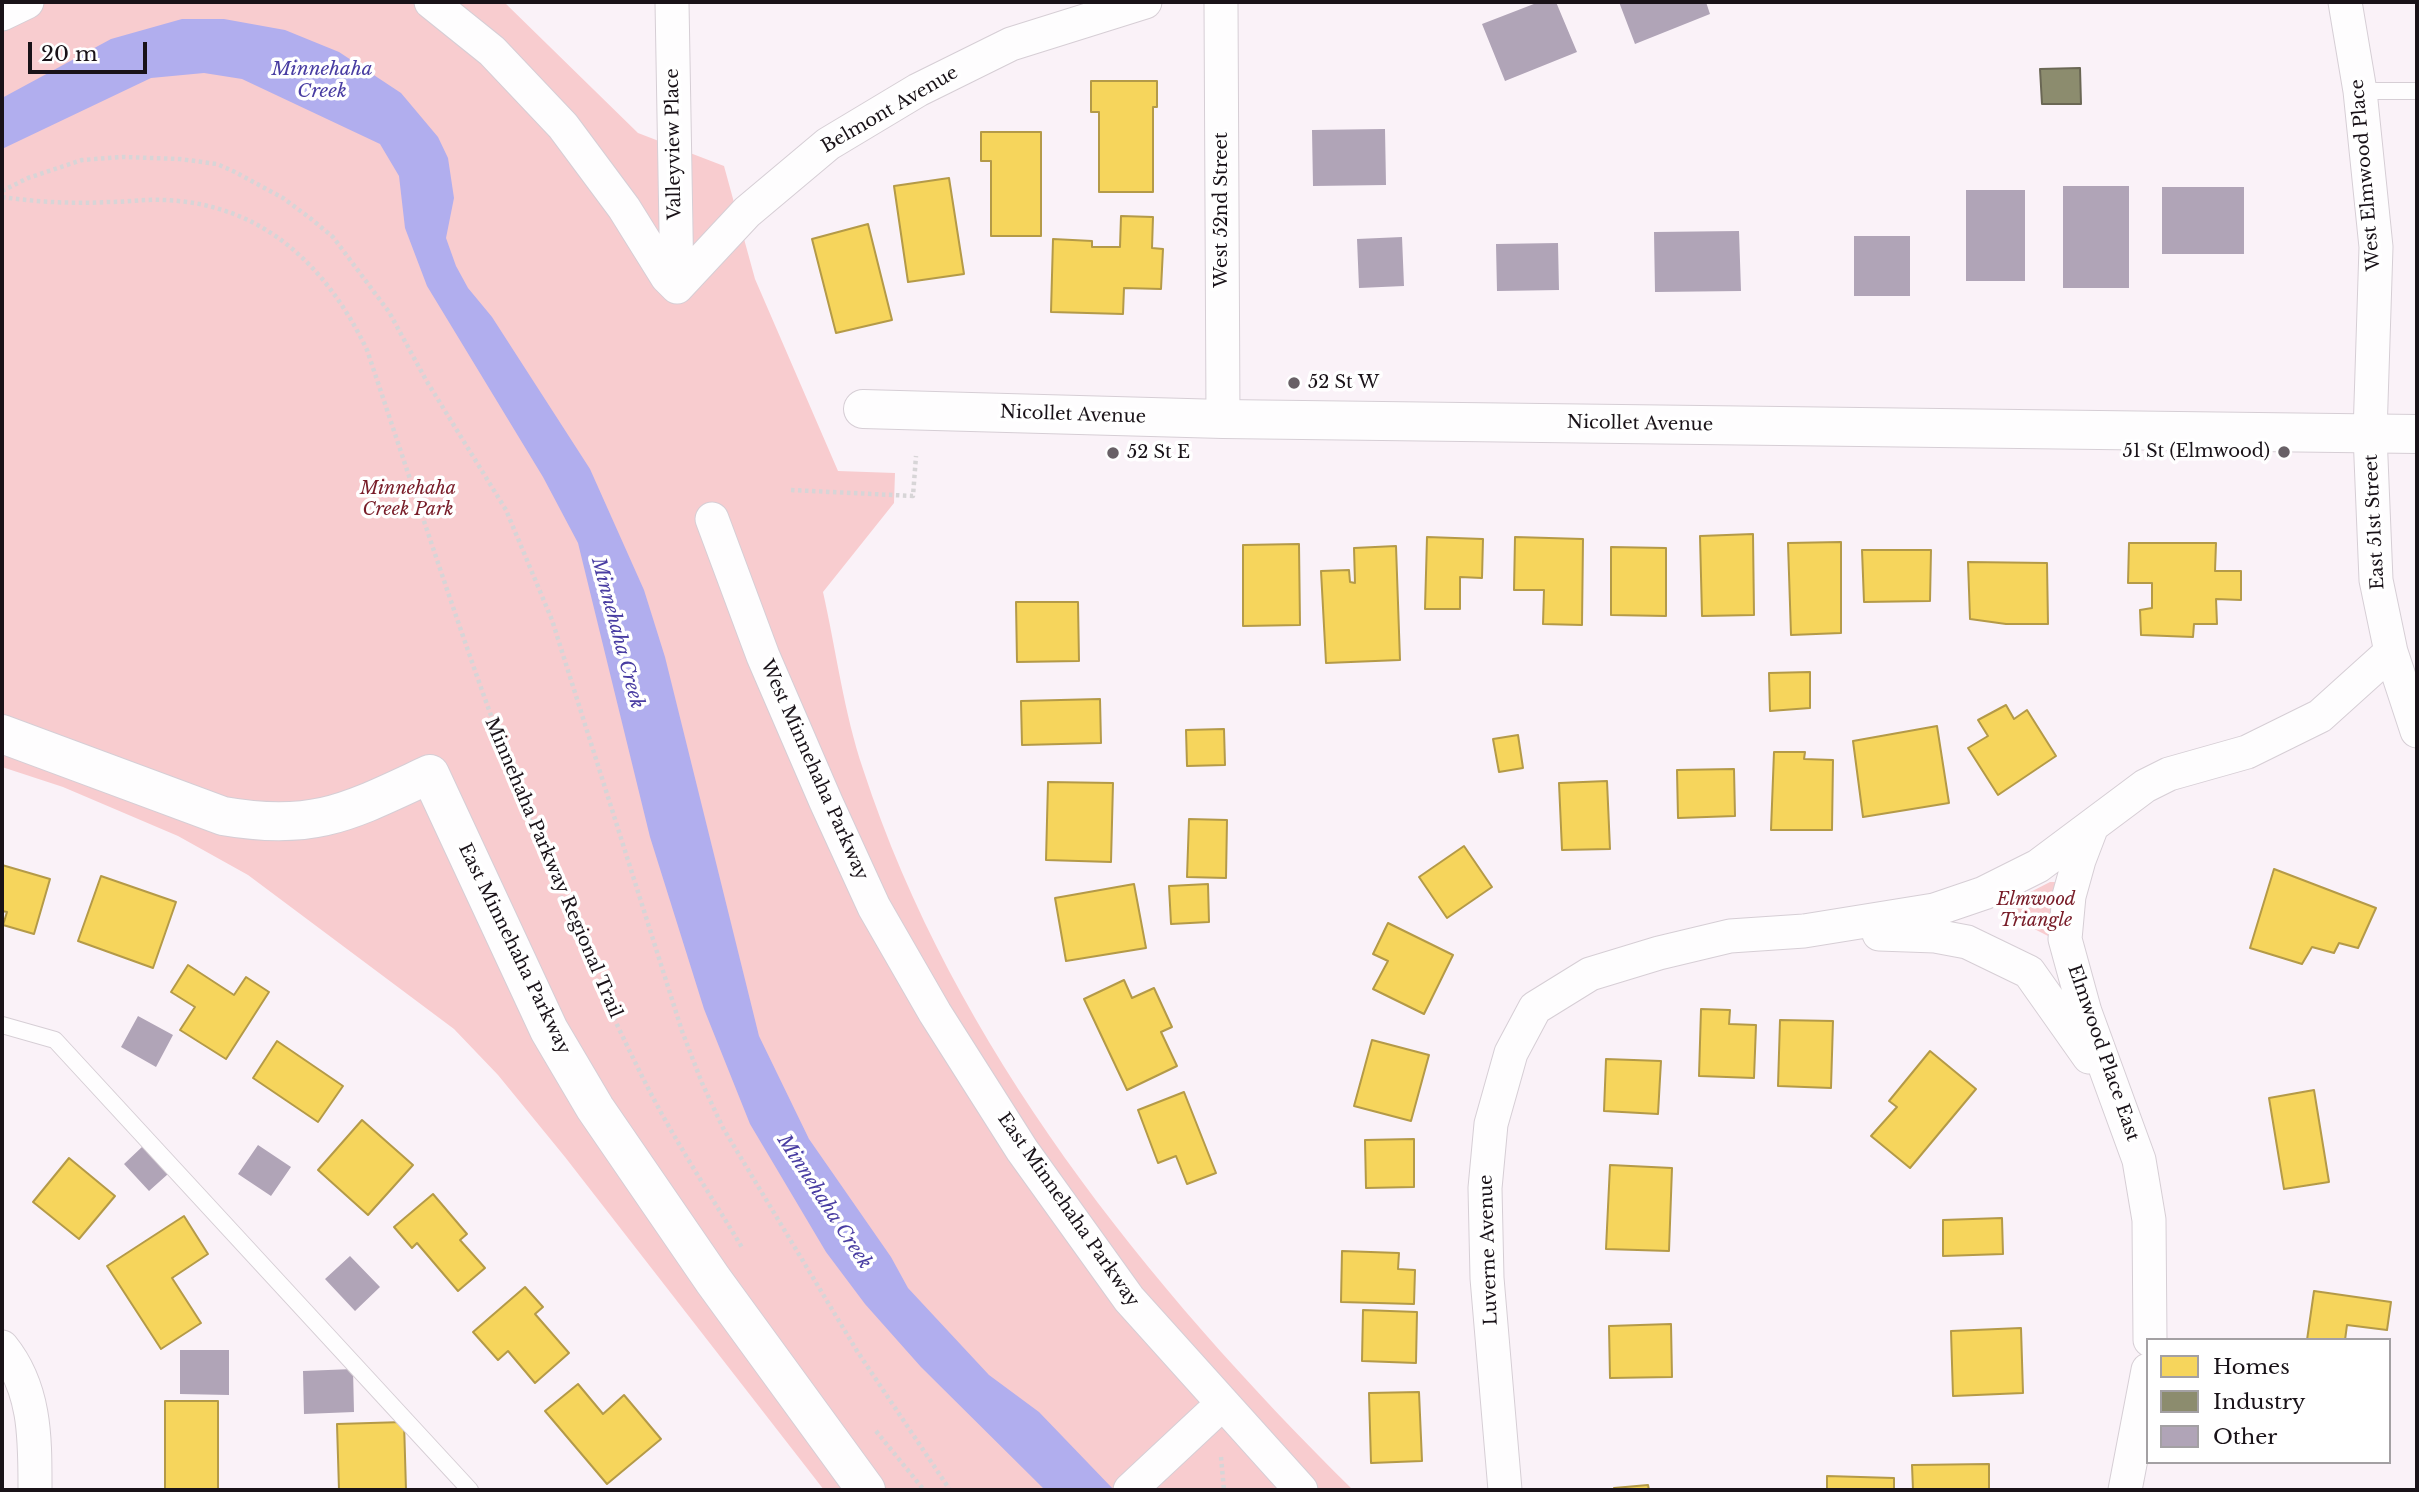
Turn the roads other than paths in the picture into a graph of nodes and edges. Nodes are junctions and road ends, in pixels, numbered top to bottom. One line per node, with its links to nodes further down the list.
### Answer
1 (27, 2): 7 (street)
2 (431, 2): 10 (street)
3 (673, 2): 10 (street, Valleyview Place)
4 (1145, 2): 10 (street, Belmont Avenue)
5 (1221, 2): 12 (street, West 52nd Street)
6 (2345, 2): 8 (street, West Elmwood Place)
7 (2, 15)
8 (2360, 91): 9 (lane); 13 (street, West Elmwood Place)
9 (2417, 91)
10 (677, 287)
11 (863, 409): 12 (main road, Nicollet Avenue)
12 (1223, 419): 13 (main road, Nicollet Avenue)
13 (2370, 434): 14 (main road, Nicollet Avenue); 16 (street, East 51st Street)
14 (2417, 434)
15 (712, 519): 21 (street, West Minnehaha Parkway)
16 (2391, 652): 17 (street, East 51st Street); 19 (street)
17 (2417, 731)
18 (2, 734): 31 (main road, East Minnehaha Parkway)
19 (2092, 826): 20 (street, Luverne Avenue); 23 (street, Elmwood Place East)
20 (1804, 931): 23 (street, Luverne Avenue); 33 (street, Luverne Avenue)
21 (934, 1013): 27 (street, East Minnehaha Parkway)
22 (2, 1024): 30 (lane)
23 (2119, 1099): 24 (street, Elmwood Place East)
24 (2150, 1338)
25 (2, 1347): 29 (street)
26 (2146, 1380): 34 (street)
27 (1221, 1405): 28 (street); 32 (street, East Minnehaha Parkway)
28 (1140, 1480)
29 (35, 1490)
30 (470, 1490)
31 (866, 1490)
32 (1301, 1490)
33 (1505, 1490)
34 (2125, 1490)

